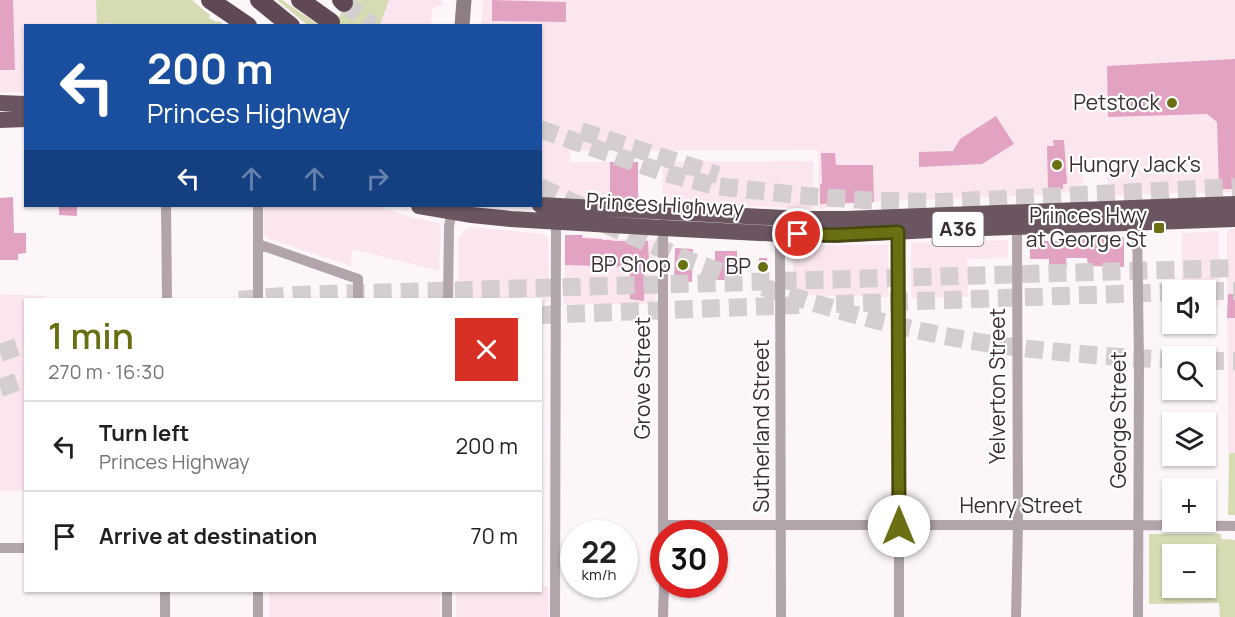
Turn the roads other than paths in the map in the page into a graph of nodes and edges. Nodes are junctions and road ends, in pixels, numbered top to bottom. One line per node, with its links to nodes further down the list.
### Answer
1 (210, 0): 6 (highway)
2 (259, 0): 7 (highway)
3 (300, 0): 5 (highway)
4 (464, 0): 8 (main road)
5 (331, 22)
6 (245, 24)
7 (289, 24)
8 (462, 24)
9 (0, 103): 10 (highway)
10 (24, 104)
11 (24, 119): 12 (highway)
12 (0, 120)
13 (1235, 204): 20 (highway, Princes Highway / A36)
14 (542, 205): 20 (highway, Princes Highway / A36)
15 (166, 207): 27 (street)
16 (258, 207): 26 (street)
17 (429, 207): 18 (highway, Princes Highway / A36)
18 (452, 209): 21 (highway, Princes Highway / A36); 30 (street)
19 (1235, 219): 22 (highway, Princes Highway / A36)
20 (663, 220): 21 (highway, Princes Highway / A36); 25 (highway, Princes Highway / A36); 31 (street, Grove Street)
21 (556, 222): 47 (street)
22 (1137, 223): 23 (highway, Princes Highway / A36); 35 (street, George Street)
23 (1017, 228): 24 (highway, Princes Highway / A36); 34 (street, Yelverton Street)
24 (898, 232): 25 (highway, Princes Highway / A36); 36 (street)
25 (780, 234): 33 (street, Sutherland Street)
26 (258, 244): 28 (street); 29 (street)
27 (167, 298)
28 (258, 298)
29 (358, 298)
30 (448, 298)
31 (663, 520)
32 (728, 525): 33 (street, Henry Street)
33 (782, 525): 36 (street, Henry Street); 49 (street, Sutherland Street)
34 (1018, 525): 35 (street, Henry Street); 36 (street, Henry Street); 51 (street, Yelverton Street)
35 (1138, 525): 37 (street, Henry Street); 52 (street, George Street)
36 (899, 526): 50 (street)
37 (1235, 526)
38 (0, 548): 39 (street)
39 (24, 548)
40 (165, 592): 44 (street)
41 (258, 592): 45 (street)
42 (447, 592): 46 (street)
43 (664, 598): 48 (street)
44 (165, 617)
45 (258, 617)
46 (447, 617)
47 (555, 617)
48 (663, 617)
49 (781, 617)
50 (899, 617)
51 (1016, 617)
52 (1138, 617)

